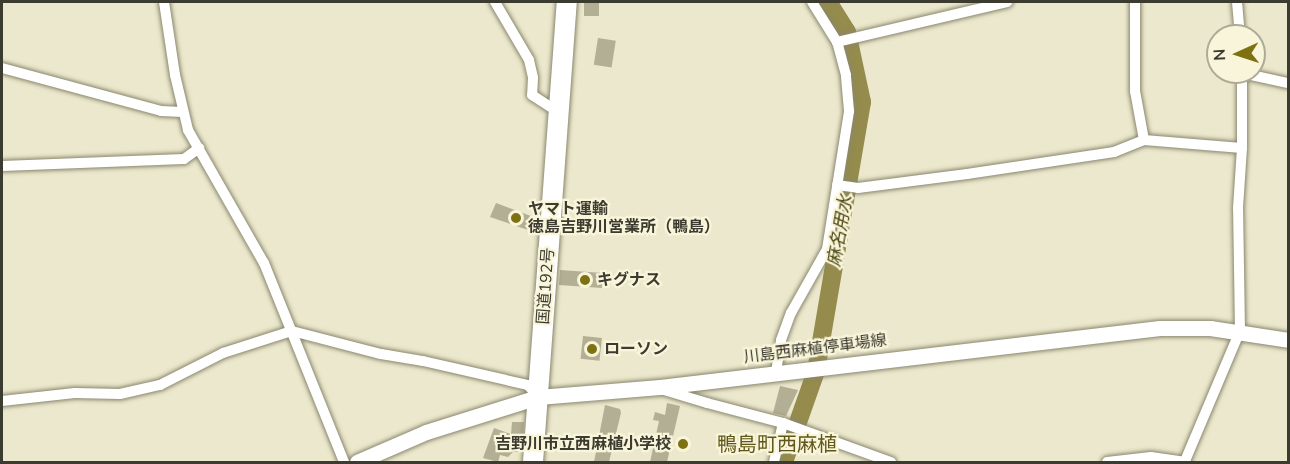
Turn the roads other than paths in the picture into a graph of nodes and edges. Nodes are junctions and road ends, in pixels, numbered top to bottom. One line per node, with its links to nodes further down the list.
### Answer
1 (164, 2): 14 (street)
2 (495, 2): 15 (street)
3 (567, 2): 15 (highway, 国道192号)
4 (812, 2): 9 (street)
5 (1007, 2): 9 (street)
6 (1135, 2): 16 (street)
7 (1237, 2): 8 (street)
8 (1239, 24)
9 (837, 42): 20 (street)
10 (2, 68): 14 (street)
11 (1266, 78): 12 (street)
12 (1288, 83)
13 (1242, 84): 18 (street)
14 (182, 112): 17 (street)
15 (558, 112): 26 (highway, 国道192号)
16 (1144, 140): 18 (street); 20 (street)
17 (199, 148): 19 (street); 21 (street)
18 (1242, 148): 22 (street)
19 (2, 166)
20 (837, 185): 24 (street)
21 (292, 331): 26 (street); 27 (street); 29 (street)
22 (1240, 331): 23 (main road, 川島西麻植停車場線); 24 (main road, 川島西麻植停車場線); 35 (street)
23 (1288, 340)
24 (776, 372): 25 (main road, 川島西麻植停車場線)
25 (660, 387): 26 (main road, 川島西麻植停車場線); 28 (street)
26 (538, 397): 30 (main road, 川島西麻植停車場線); 31 (highway, 国道192号)
27 (2, 401)
28 (785, 424): 32 (street); 33 (street)
29 (344, 462)
30 (357, 462)
31 (533, 462)
32 (774, 462)
33 (891, 462)
34 (1107, 462): 35 (street)
35 (1186, 462)

